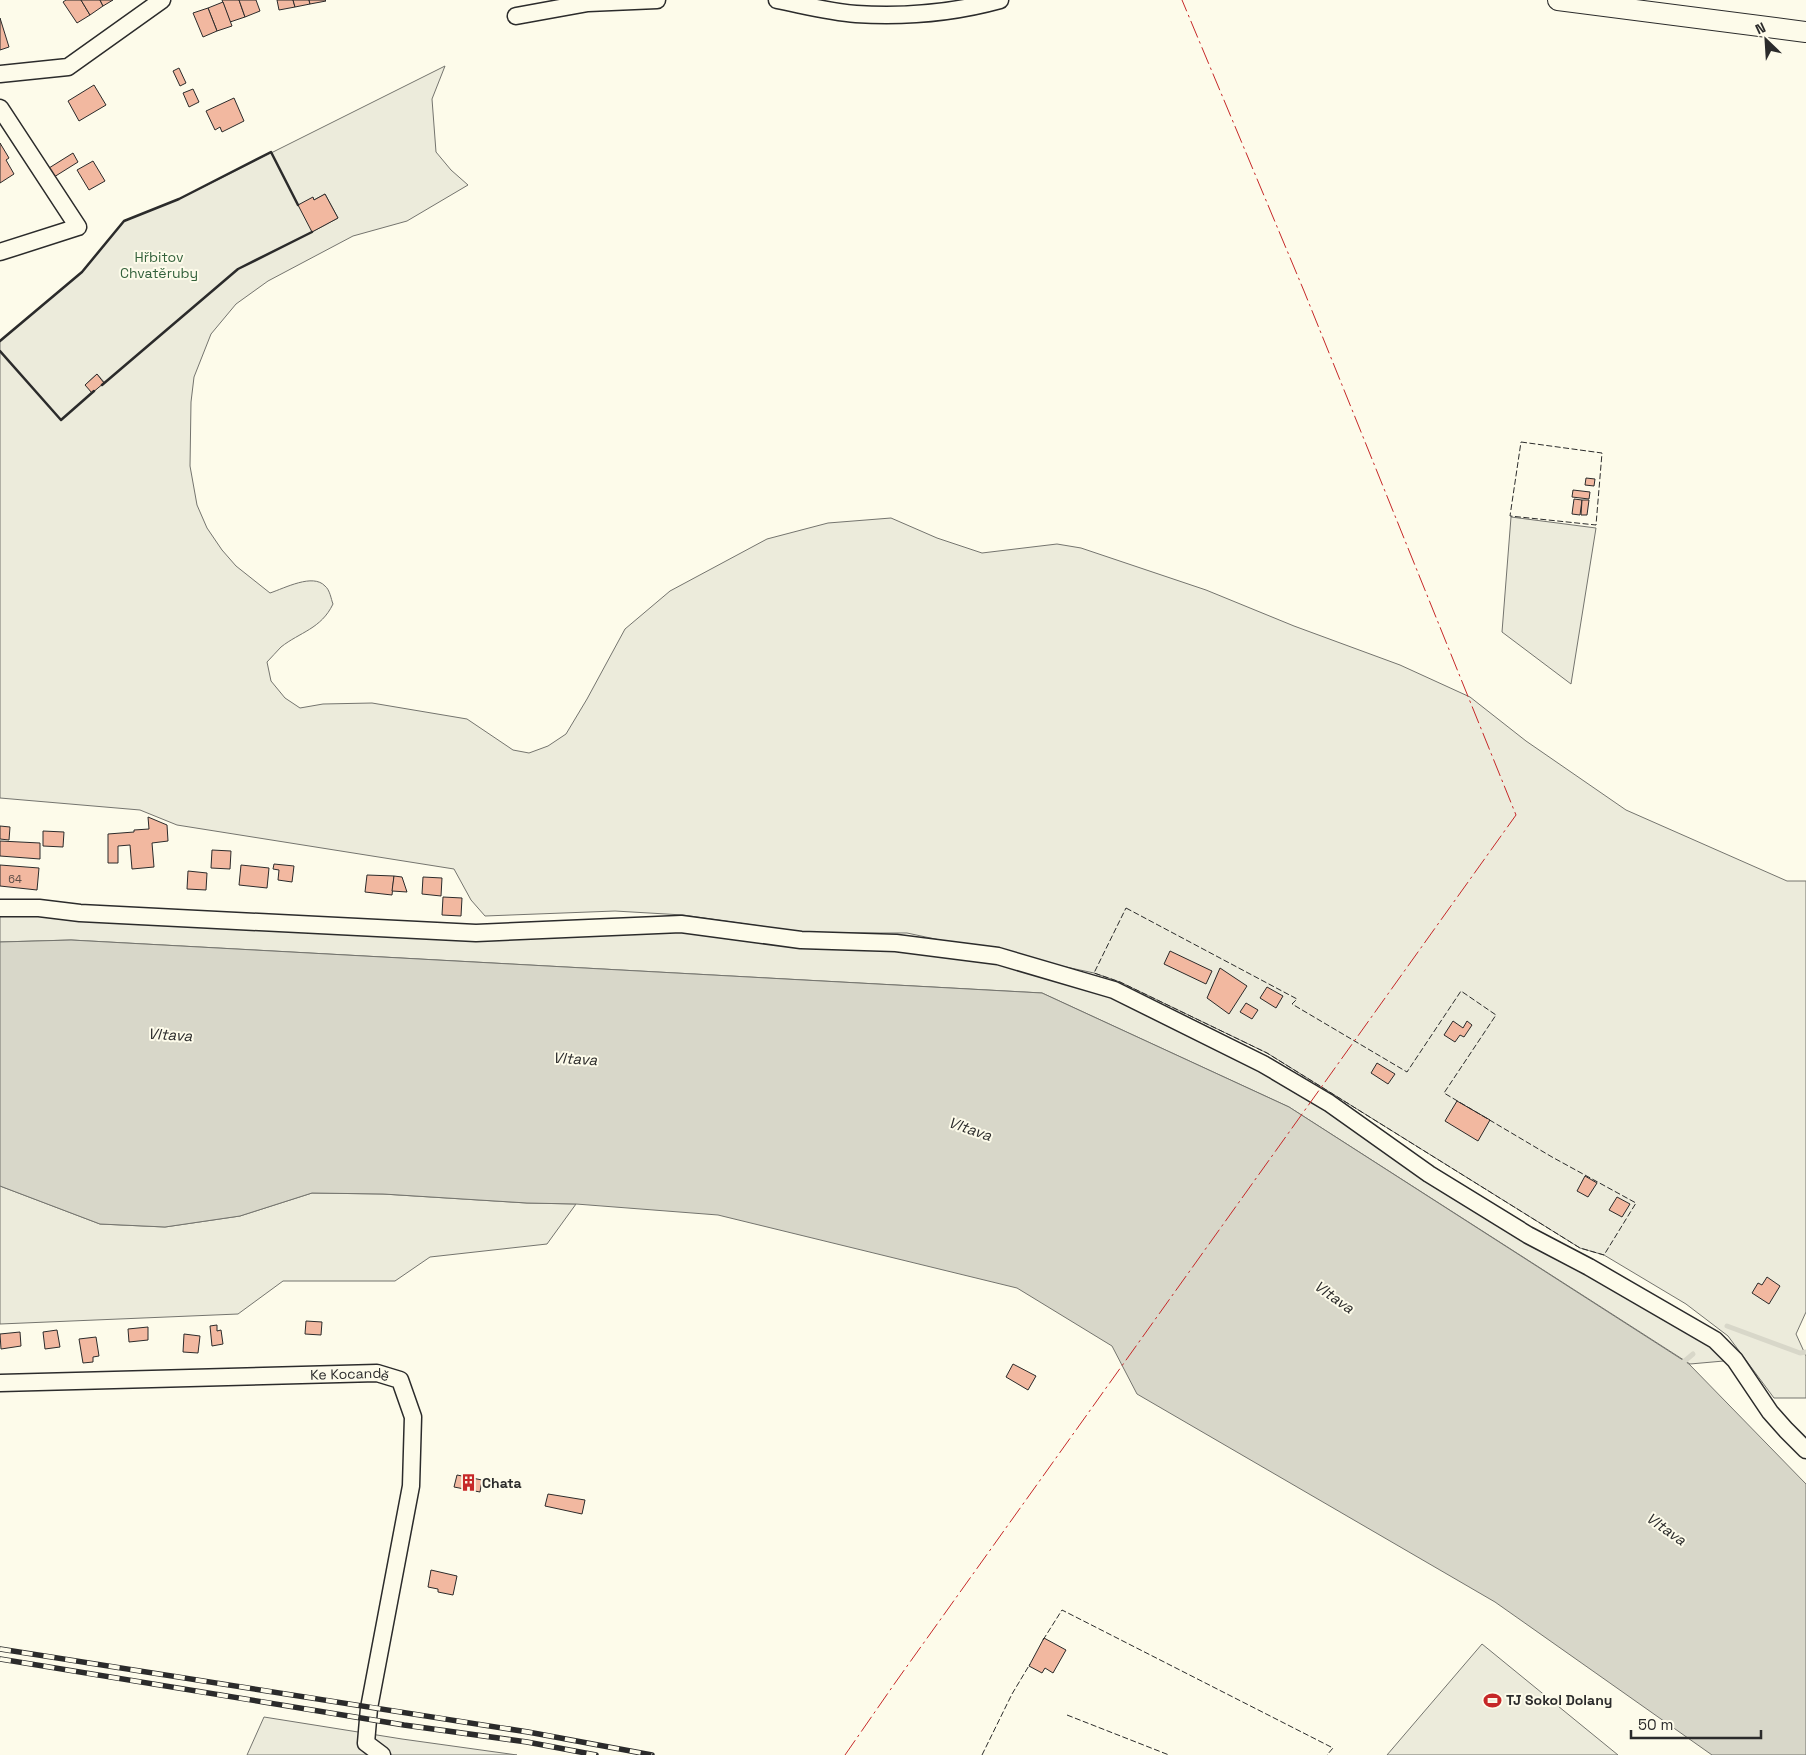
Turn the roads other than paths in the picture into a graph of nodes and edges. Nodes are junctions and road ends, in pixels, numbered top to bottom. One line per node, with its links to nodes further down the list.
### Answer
1 (162, 0): 8 (street)
2 (657, 0): 6 (street)
3 (777, 0): 4 (street)
4 (1000, 0)
5 (1558, 0): 7 (street)
6 (516, 16)
7 (1806, 32)
8 (0, 74)
9 (0, 108): 10 (street)
10 (0, 252)
11 (0, 908): 13 (street)
12 (0, 1383): 14 (street, Ke Kocandě)
13 (1806, 1450)
14 (382, 1755)

